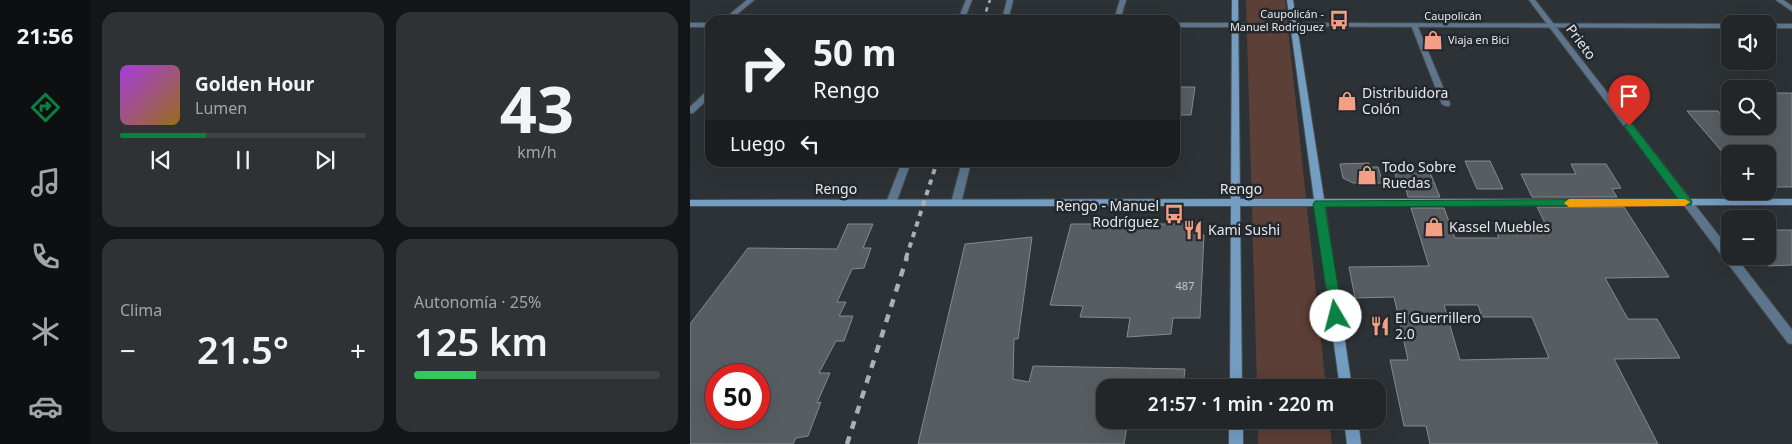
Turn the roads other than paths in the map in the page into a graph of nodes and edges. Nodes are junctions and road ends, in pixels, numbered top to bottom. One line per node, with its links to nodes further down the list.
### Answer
1 (751, 0): 10 (street)
2 (969, 0): 11 (street)
3 (1010, 0): 12 (street)
4 (1123, 0): 13 (street)
5 (1235, 0): 17 (main road)
6 (1290, 0): 18 (main road)
7 (1532, 0): 20 (street, Prieto)
8 (1779, 0): 9 (street)
9 (1792, 9)
10 (732, 15)
11 (963, 15)
12 (1006, 15)
13 (1119, 15)
14 (690, 25): 15 (street)
15 (705, 25)
16 (1180, 25): 17 (street, Caupolicán)
17 (1235, 25): 18 (street, Caupolicán); 34 (main road)
18 (1293, 25): 19 (street, Caupolicán); 35 (main road)
19 (1414, 26): 20 (street, Caupolicán); 25 (street)
20 (1551, 26): 21 (street, Caupolicán); 29 (street, Prieto)
21 (1721, 26)
22 (1776, 26): 23 (street)
23 (1792, 26)
24 (705, 98): 26 (street)
25 (1446, 104)
26 (690, 111)
27 (905, 167): 32 (street)
28 (966, 167): 33 (street)
29 (1687, 202): 30 (main road, Rengo); 35 (main road, Rengo); 36 (street, Prieto)
30 (1792, 202)
31 (690, 203): 32 (main road, Rengo)
32 (891, 203): 33 (main road, Rengo)
33 (956, 203): 34 (main road, Rengo)
34 (1236, 203): 35 (main road, Rengo); 37 (main road)
35 (1319, 204): 38 (main road)
36 (1792, 339)
37 (1236, 379)
38 (1345, 379)
39 (1236, 429): 41 (main road)
40 (1352, 429): 42 (main road)
41 (1236, 444)
42 (1354, 444)

